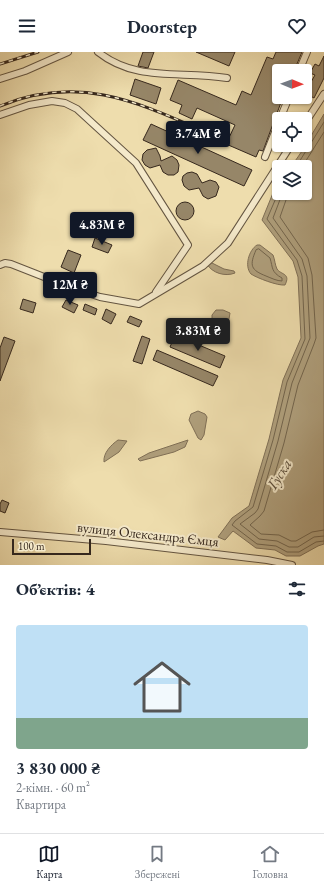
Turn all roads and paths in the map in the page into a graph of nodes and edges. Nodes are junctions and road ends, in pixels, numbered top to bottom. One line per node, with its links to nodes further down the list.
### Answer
1 (68, 52): 6 (street)
2 (98, 52): 5 (street)
3 (307, 52): 4 (street)
4 (302, 64)
5 (227, 78)
6 (0, 79)
7 (324, 94): 8 (street)
8 (312, 113)
9 (0, 115): 14 (street)
10 (272, 140): 12 (street)
11 (286, 152): 14 (street)
12 (265, 157)
13 (0, 265): 14 (street)
14 (154, 295)
15 (0, 532): 16 (street, вулиця Олександра Ємця)
16 (292, 565)

